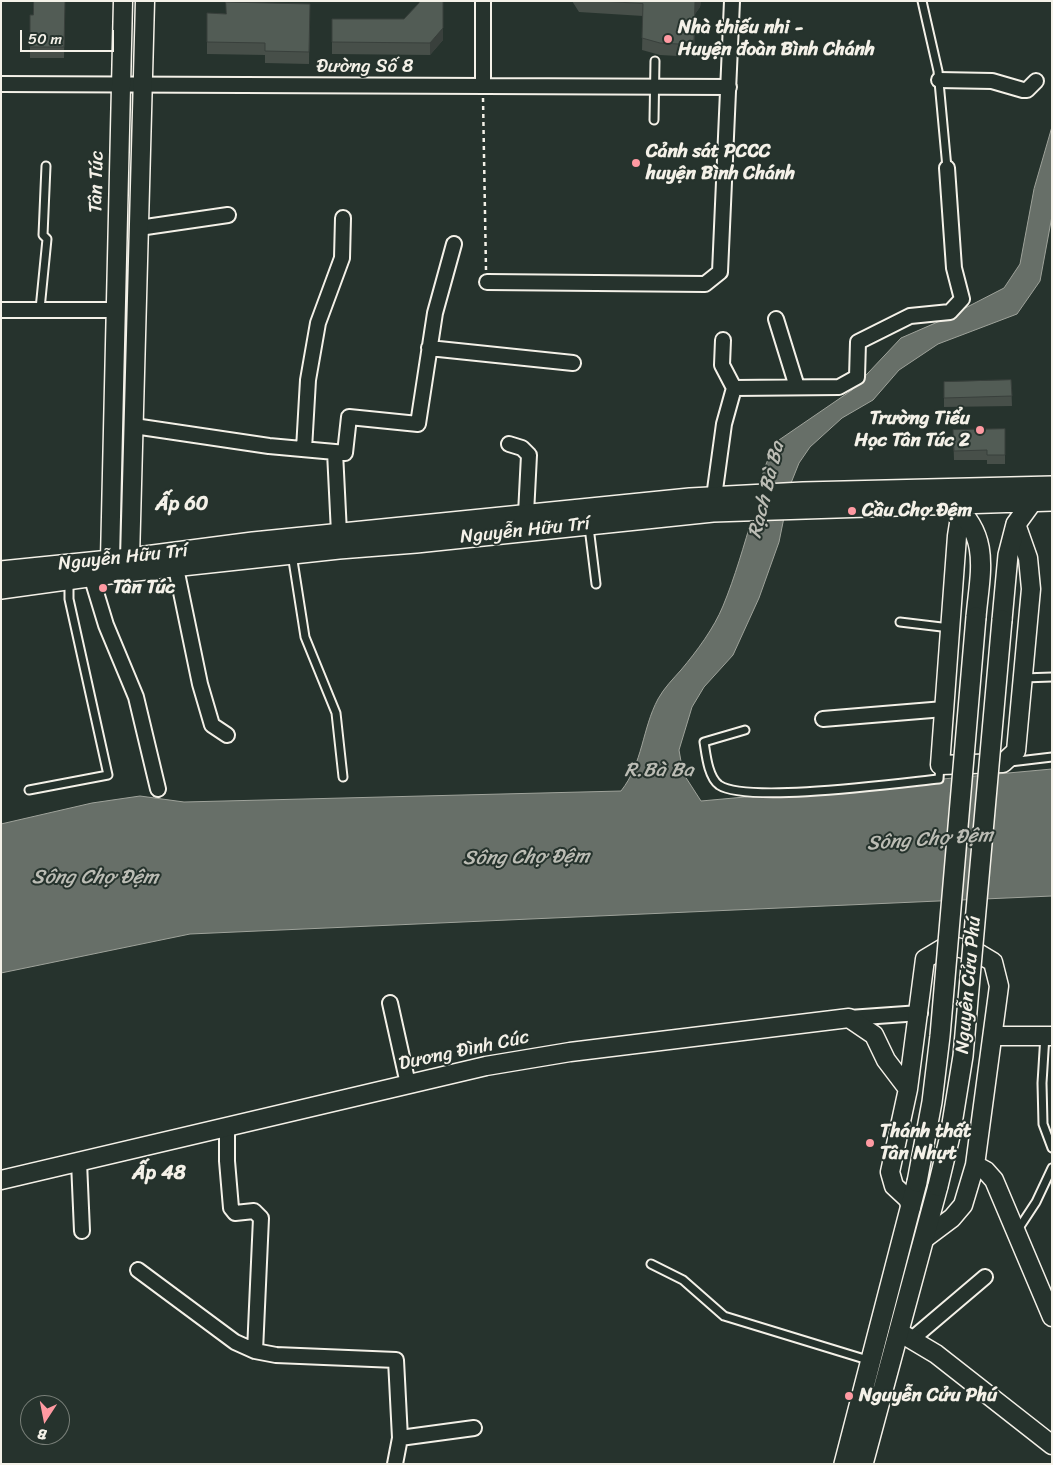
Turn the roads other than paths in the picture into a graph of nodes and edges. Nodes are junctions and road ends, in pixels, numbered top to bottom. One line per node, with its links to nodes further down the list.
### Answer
1 (123, 1): 10 (street, Tân Túc)
2 (145, 1): 11 (street)
3 (482, 1): 12 (street)
4 (732, 1): 14 (street)
5 (922, 1): 7 (lane)
6 (655, 61): 13 (lane)
7 (939, 80): 8 (street); 17 (lane)
8 (1036, 81)
9 (1, 84): 10 (street, Đường Số 8)
10 (121, 84): 11 (street, Đường Số 8); 25 (street, Tân Túc)
11 (142, 85): 12 (street, Đường Số 8); 20 (street)
12 (483, 86): 13 (street, Đường Số 8)
13 (655, 87): 14 (street, Đường Số 8); 15 (lane)
14 (729, 87): 22 (street)
15 (654, 120)
16 (46, 166): 24 (lane)
17 (947, 168): 30 (street)
18 (228, 216): 20 (street)
19 (343, 218): 34 (street)
20 (139, 228): 32 (street)
21 (454, 244): 28 (street)
22 (487, 282)
23 (1, 310): 24 (street)
24 (40, 310): 25 (street)
25 (116, 310): 50 (street, Tân Túc)
26 (776, 319): 30 (street)
27 (723, 340): 31 (street)
28 (429, 348): 29 (street); 35 (street)
29 (573, 363)
30 (797, 387): 31 (street)
31 (734, 388): 37 (street)
32 (134, 426): 34 (street); 49 (street)
33 (509, 444): 43 (street)
34 (304, 449): 35 (street)
35 (335, 452): 46 (street)
36 (1052, 486): 38 (main road, Nguyễn Hữu Trí)
37 (714, 497): 40 (main road, Nguyễn Hữu Trí); 43 (main road, Nguyễn Hữu Trí)
38 (803, 500): 40 (main road, Nguyễn Hữu Trí); 42 (main road, Nguyễn Hữu Trí)
39 (1052, 501): 41 (main road, Nguyễn Hữu Trí)
40 (746, 502): 44 (main road, Nguyễn Hữu Trí)
41 (1032, 502): 42 (main road, Nguyễn Hữu Trí); 45 (main road, Nguyễn Cửu Phú)
42 (957, 507): 57 (street); 83 (main road, Nguyễn Cửu Phú, bridge)
43 (526, 514): 47 (main road, Nguyễn Hữu Trí)
44 (589, 524): 47 (main road, Nguyễn Hữu Trí); 54 (lane)
45 (1016, 524): 59 (street); 86 (main road, Nguyễn Cửu Phú, bridge)
46 (339, 533): 47 (main road, Nguyễn Hữu Trí); 49 (main road, Nguyễn Hữu Trí)
47 (416, 534): 48 (main road, Nguyễn Hữu Trí)
48 (292, 554): 51 (main road, Nguyễn Hữu Trí); 67 (lane)
49 (130, 565): 50 (main road, Nguyễn Hữu Trí); 51 (main road, Nguyễn Hữu Trí)
50 (109, 566): 52 (main road, Nguyễn Hữu Trí)
51 (176, 568): 63 (street)
52 (79, 570): 53 (main road, Nguyễn Hữu Trí); 55 (main road, Nguyễn Hữu Trí); 68 (lane); 69 (street)
53 (1, 572)
54 (596, 584)
55 (1, 589)
56 (900, 622): 57 (lane)
57 (951, 629): 60 (street)
58 (1052, 677): 59 (lane)
59 (1023, 678): 65 (street)
60 (944, 709): 61 (street); 66 (street)
61 (822, 719)
62 (745, 730): 66 (lane)
63 (227, 735)
64 (1052, 757): 65 (lane)
65 (1003, 763): 66 (street)
66 (940, 765)
67 (343, 777)
68 (29, 790)
69 (158, 790)
70 (390, 1003): 75 (street)
71 (920, 1012): 72 (street); 73 (street); 76 (street)
72 (849, 1018): 75 (street, Dương Đình Cúc); 76 (street)
73 (994, 1036): 74 (street); 80 (street)
74 (1048, 1036): 78 (lane)
75 (408, 1084): 77 (street, Dương Đình Cúc)
76 (908, 1089): 83 (street)
77 (227, 1127): 79 (street, Dương Đình Cúc); 93 (street)
78 (1052, 1148)
79 (80, 1162): 82 (street, Dương Đình Cúc); 84 (street)
80 (975, 1165): 85 (street); 86 (street)
81 (1052, 1168): 85 (lane)
82 (1, 1180)
83 (911, 1207): 91 (main road, Nguyễn Cửu Phú)
84 (82, 1231)
85 (1017, 1231): 90 (street)
86 (924, 1239): 92 (main road, Nguyễn Cửu Phú)
87 (651, 1264): 94 (lane)
88 (138, 1270): 93 (street)
89 (985, 1278): 92 (street)
90 (1050, 1308)
91 (880, 1326): 92 (main road); 94 (main road, Nguyễn Cửu Phú)
92 (906, 1335): 97 (street); 100 (main road, Nguyễn Cửu Phú)
93 (255, 1351): 96 (street)
94 (871, 1361): 99 (main road, Nguyễn Cửu Phú)
95 (474, 1428): 96 (street)
96 (400, 1438): 98 (street)
97 (1052, 1445)
98 (394, 1464)
99 (844, 1464)
100 (863, 1464)

